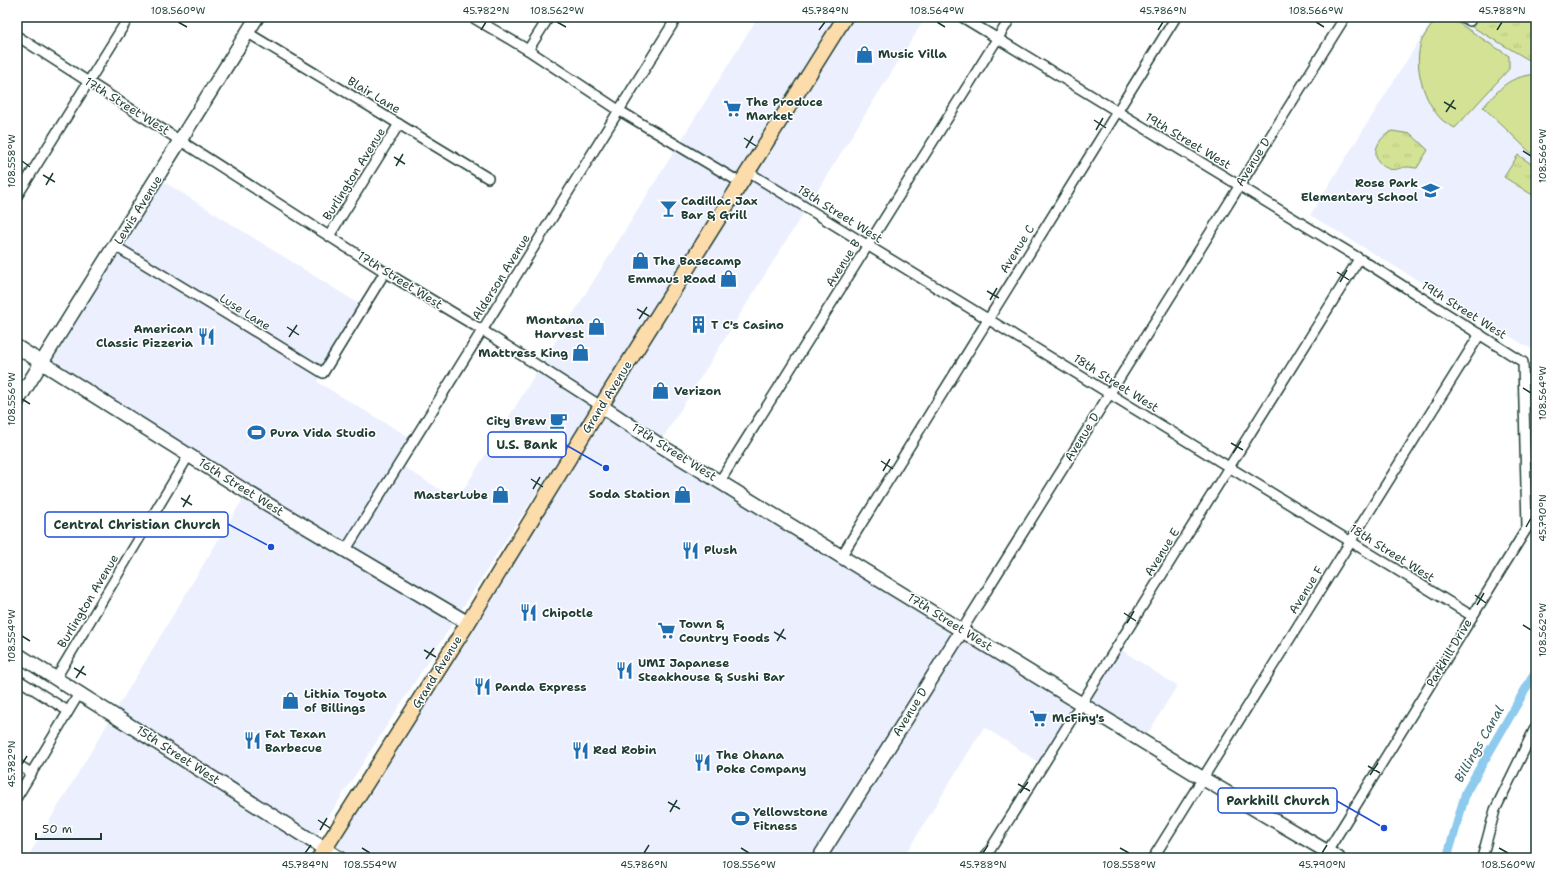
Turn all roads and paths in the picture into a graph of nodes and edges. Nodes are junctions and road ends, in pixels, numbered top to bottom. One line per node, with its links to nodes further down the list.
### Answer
1 (129, 17): 15 (street)
2 (257, 17): 11 (street, Lewis Avenue)
3 (472, 17): 14 (street, 18th Street West)
4 (549, 17): 14 (street)
5 (677, 17): 16 (street, Alderson Avenue)
6 (845, 17): 20 (main road, Grand Avenue)
7 (962, 17): 13 (street, 19th Street West)
8 (1011, 17): 13 (street, Avenue B)
9 (1176, 17): 17 (street, Avenue C)
10 (1345, 17): 22 (street, Avenue D)
11 (248, 32): 18 (street, Blair Lane); 19 (street, Lewis Avenue)
12 (17, 36): 15 (street, 17th Street West)
13 (997, 39): 17 (street, 19th Street West); 25 (street, Avenue B)
14 (528, 50): 16 (street, 18th Street West)
15 (89, 82): 19 (street, 17th Street West); 23 (street)
16 (620, 111): 20 (street, 18th Street West); 30 (street, Alderson Avenue)
17 (1116, 112): 22 (street, 19th Street West); 29 (street, Avenue C)
18 (399, 124): 21 (street, Blair Lane); 24 (street, Burlington Avenue)
19 (181, 140): 24 (street, 17th Street West); 26 (street, Lewis Avenue)
20 (745, 177): 25 (street, 18th Street West); 37 (main road, Grand Avenue)
21 (488, 178)
22 (1238, 186): 27 (street, 19th Street West); 35 (street, Avenue D)
23 (17, 196)
24 (329, 236): 28 (street, 17th Street West)
25 (868, 245): 29 (street, 18th Street West); 40 (street, Avenue B)
26 (115, 246): 28 (street, Luse Lane); 33 (street, Lewis Avenue)
27 (1359, 259): 31 (street, 19th Street West); 39 (street, Avenue E)
28 (385, 272): 30 (street, 17th Street West)
29 (988, 319): 35 (street, 18th Street West); 43 (street, Avenue C)
30 (482, 330): 37 (street, 17th Street West); 42 (street, Alderson Avenue)
31 (1480, 334): 34 (street, 19th Street West); 41 (street, Avenue F)
32 (17, 347): 33 (street, 16th Street West)
33 (41, 362): 36 (street, Lewis Avenue); 38 (street, 16th Street West)
34 (1523, 362): 44 (street, Parkhill Drive)
35 (1109, 393): 39 (street, 18th Street West); 46 (street, Avenue D)
36 (17, 402)
37 (601, 406): 40 (street, 17th Street West); 45 (main road, Grand Avenue)
38 (189, 455): 42 (street, 16th Street West); 48 (street, Burlington Avenue)
39 (1229, 467): 41 (street, 18th Street West); 51 (street, Avenue E)
40 (720, 481): 43 (street, 17th Street West)
41 (1351, 542): 44 (street, 18th Street West); 56 (street, Avenue F)
42 (346, 551): 45 (street, 16th Street West)
43 (842, 555): 46 (street, 17th Street West)
44 (1472, 616): 59 (street, Parkhill Drive)
45 (468, 623): 58 (main road, Grand Avenue)
46 (962, 630): 51 (street, 17th Street West); 61 (street, Avenue D)
47 (17, 654): 48 (street, 15th Street West)
48 (56, 678): 50 (street, 15th Street West)
49 (17, 680): 52 (street)
50 (80, 692): 52 (street); 58 (street, 15th Street West)
51 (1082, 703): 56 (street, 17th Street West); 62 (street, Avenue E)
52 (68, 711): 55 (street)
53 (1536, 726): 64 (street)
54 (17, 764): 55 (street)
55 (31, 773): 57 (street)
56 (1202, 778): 59 (street, 17th Street West); 63 (street, Avenue F)
57 (17, 797)
58 (322, 854): 60 (street, 15th Street West)
59 (1329, 856)
60 (339, 858)
61 (819, 858)
62 (985, 858)
63 (1153, 858)
64 (1482, 858)

